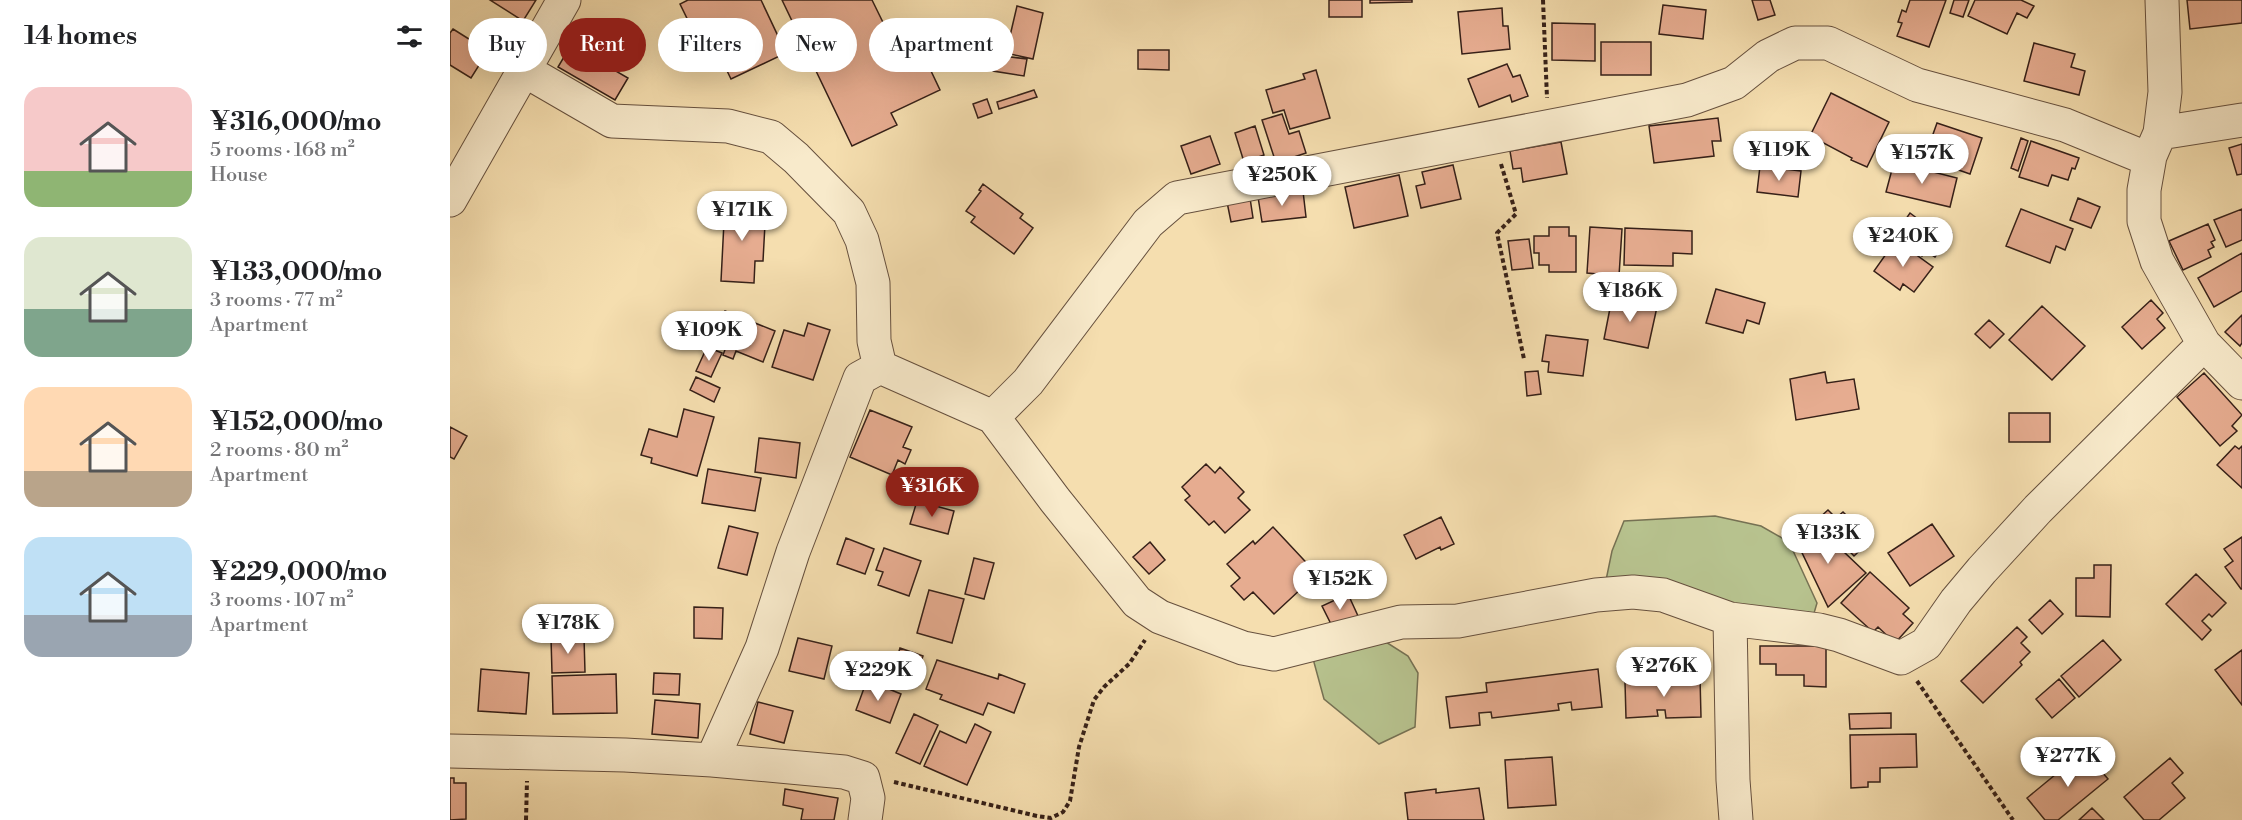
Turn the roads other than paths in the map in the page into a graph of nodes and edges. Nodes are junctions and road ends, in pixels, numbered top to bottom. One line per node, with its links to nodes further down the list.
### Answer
1 (564, 0): 3 (street)
2 (2162, 0): 7 (street)
3 (547, 30)
4 (523, 72): 8 (street)
5 (527, 72): 11 (street)
6 (2242, 120): 7 (street)
7 (2155, 144): 10 (street); 13 (street)
8 (459, 163): 9 (street)
9 (450, 200)
10 (2204, 344): 12 (street); 14 (street)
11 (880, 367): 13 (street); 16 (street)
12 (2242, 383)
13 (993, 417): 14 (street)
14 (1730, 619): 18 (street)
15 (450, 751): 16 (street)
16 (712, 760): 17 (street)
17 (865, 820)
18 (1736, 820)

